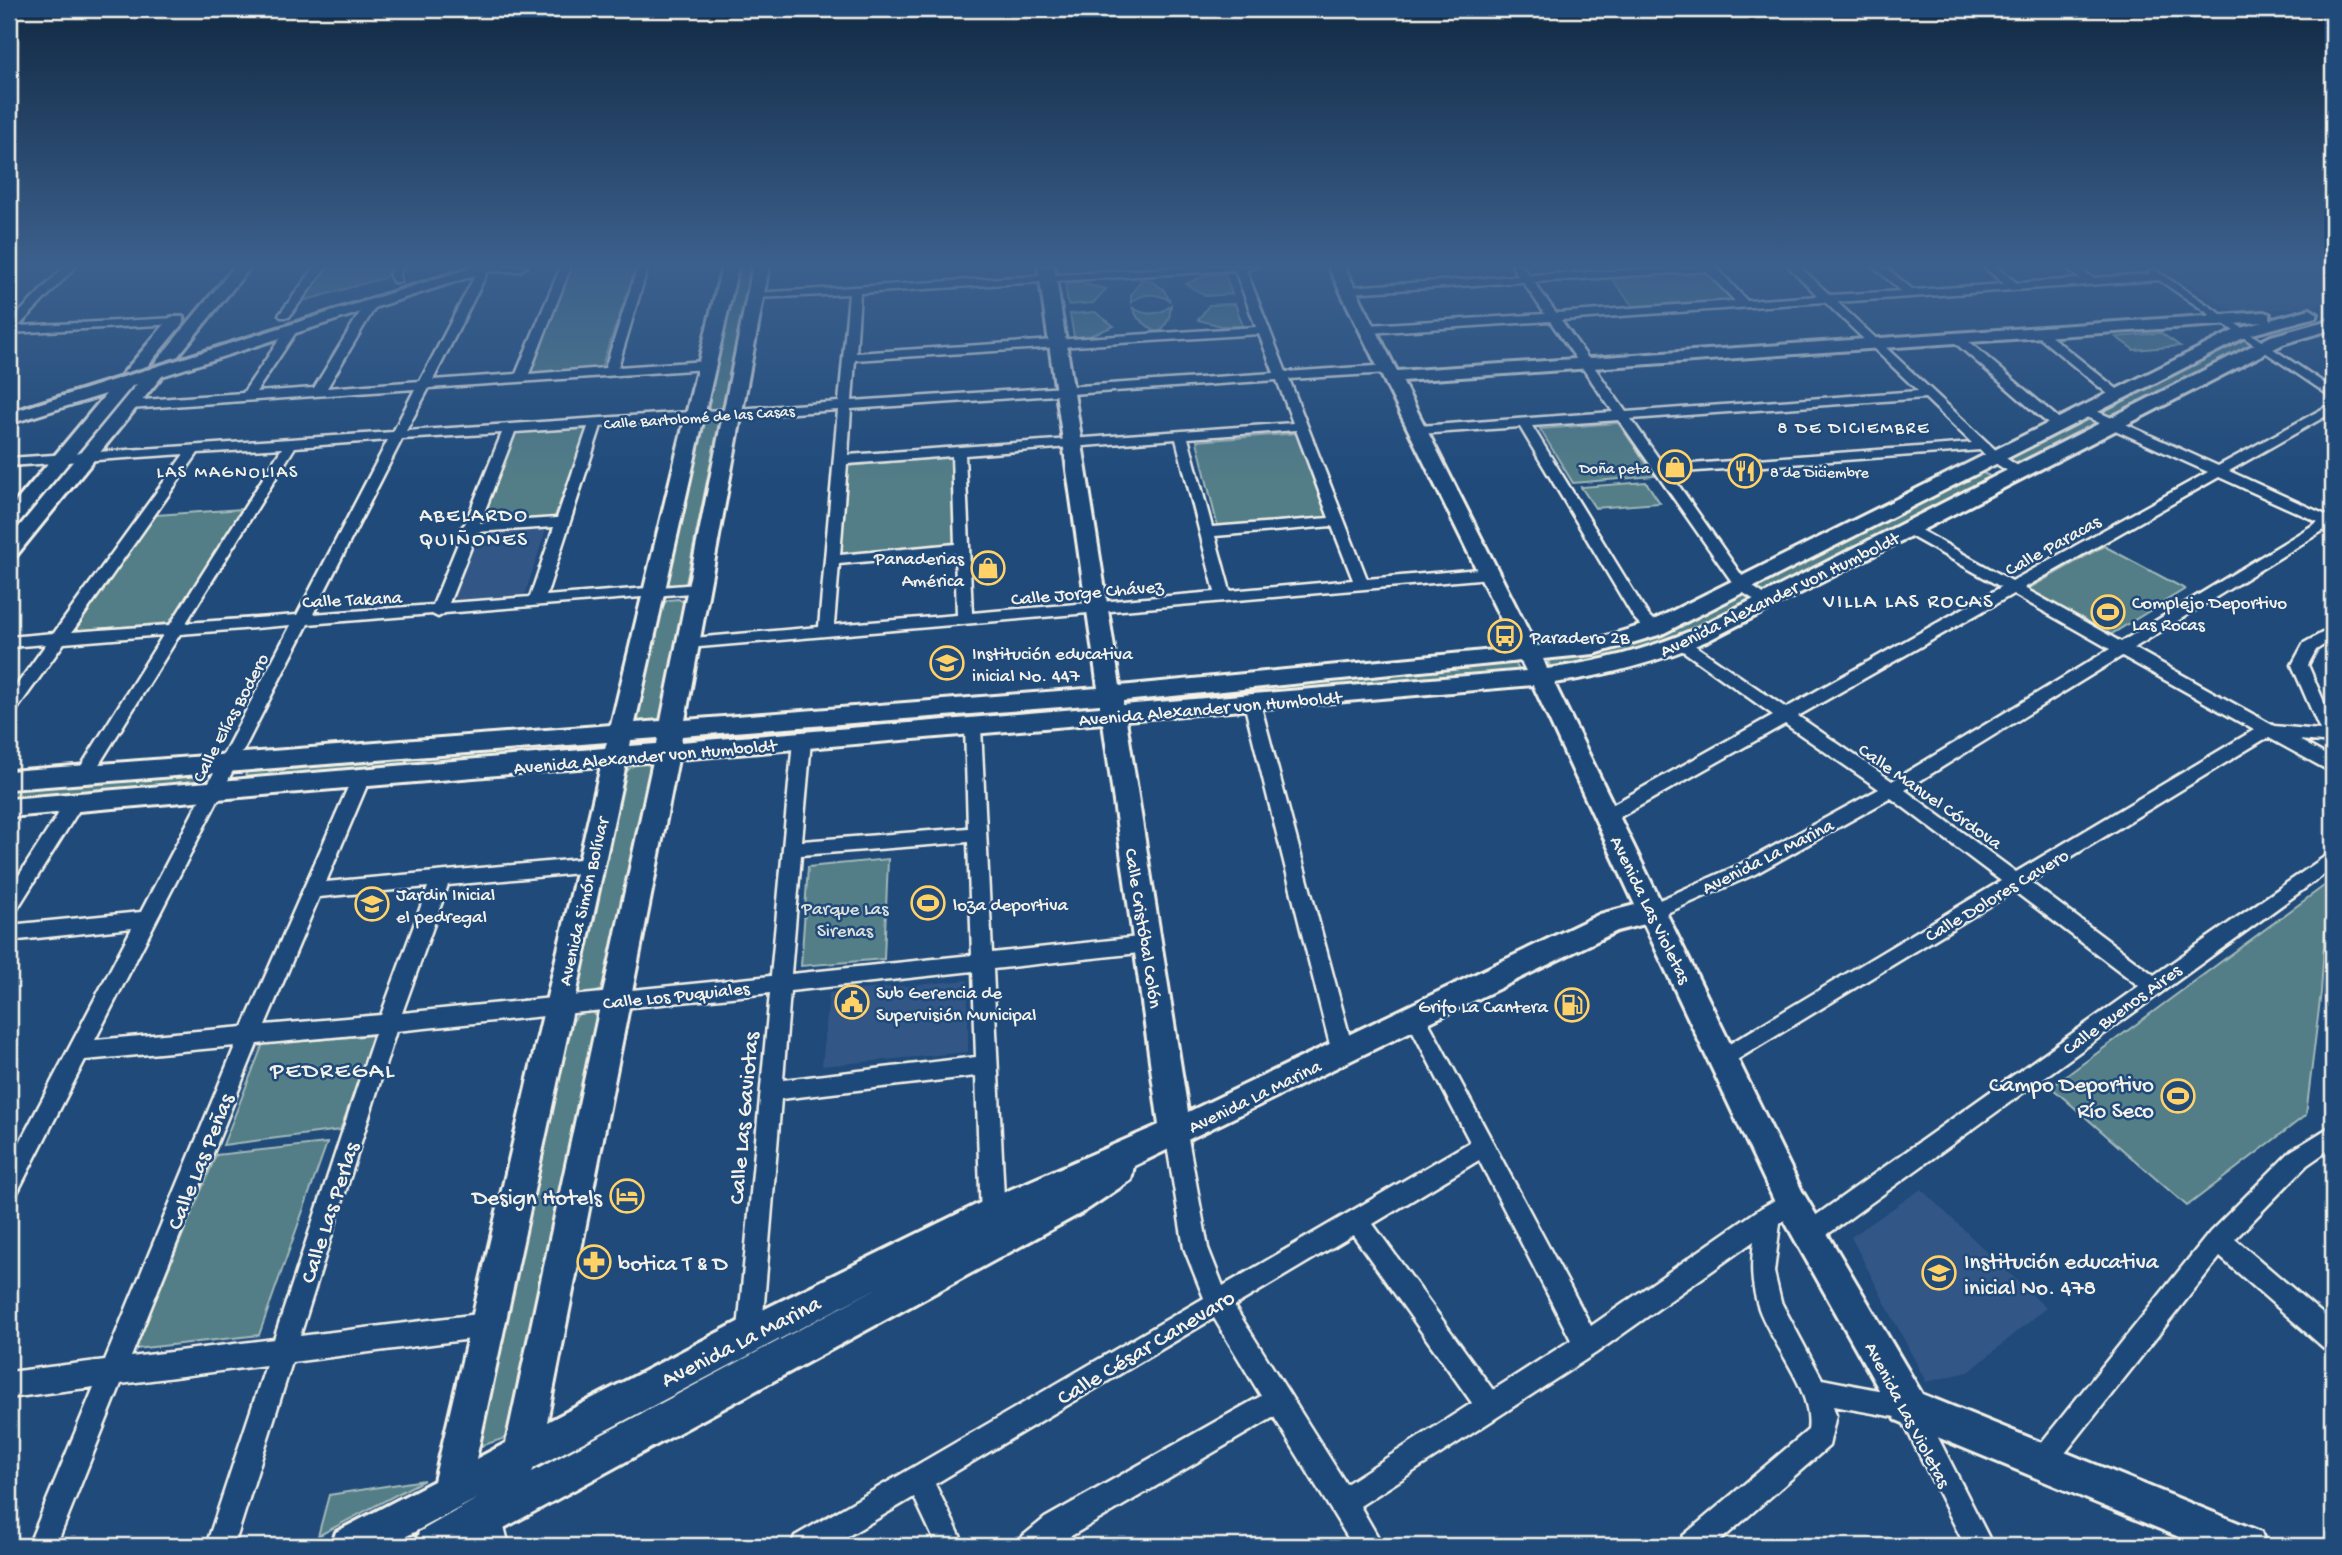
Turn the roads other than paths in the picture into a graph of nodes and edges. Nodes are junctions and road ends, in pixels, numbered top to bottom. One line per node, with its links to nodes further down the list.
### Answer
1 (1956, 338): 58 (street)
2 (167, 339): 32 (street)
3 (183, 339): 28 (street)
4 (220, 339): 28 (street)
5 (236, 339): 32 (street)
6 (280, 339): 44 (street)
7 (350, 339): 41 (street)
8 (450, 339): 38 (street, Calle Elías Bodero)
9 (537, 339): 36 (street)
10 (620, 339): 33 (street)
11 (712, 339): 31 (street, Avenida Simón Bolívar)
12 (747, 339): 50 (street)
13 (851, 339): 29 (street)
14 (1056, 339): 26 (street, Calle Cristóbal Colón)
15 (1137, 339): 26 (street)
16 (1267, 339): 35 (street)
17 (1373, 339): 34 (street, Avenida Las Violetas)
18 (1567, 339): 30 (street)
19 (1869, 339): 25 (street)
20 (1947, 339): 25 (street, Calle Bartolomé de las Casas)
21 (2047, 339): 43 (street)
22 (2230, 339): 43 (street, Avenida Alexander von Humboldt)
23 (2253, 339): 27 (street)
24 (2281, 339): 27 (street, Avenida Alexander von Humboldt)
25 (1874, 343): 30 (street, Calle Bartolomé de las Casas); 42 (street)
26 (1057, 344): 29 (street); 40 (street, Calle Cristóbal Colón)
27 (2265, 346): 39 (street); 56 (street, Avenida Alexander von Humboldt)
28 (173, 350): 32 (street)
29 (849, 358): 47 (street)
30 (1584, 363): 34 (street, Calle Bartolomé de las Casas); 51 (street)
31 (706, 365): 33 (street); 52 (street, Avenida Simón Bolívar)
32 (149, 366): 37 (street); 45 (street); 46 (street)
33 (610, 372): 36 (street)
34 (1390, 372): 35 (street, Calle Bartolomé de las Casas); 60 (street, Avenida Las Violetas)
35 (1282, 377): 40 (street, Calle Bartolomé de las Casas); 57 (street)
36 (521, 378): 38 (street)
37 (125, 382): 53 (street); 69 (street)
38 (426, 384): 41 (street); 62 (street, Calle Elías Bodero)
39 (2330, 388)
40 (1065, 391): 47 (street, Calle Bartolomé de las Casas); 64 (street, Calle Cristóbal Colón)
41 (318, 392): 44 (street)
42 (1927, 394): 51 (street); 67 (street)
43 (2118, 396): 49 (street, Avenida Alexander von Humboldt)
44 (247, 397): 46 (street)
45 (9, 401)
46 (129, 405): 68 (street)
47 (845, 407): 50 (street, Calle Bartolomé de las Casas); 70 (street)
48 (2333, 408): 73 (street, Calle Paracas)
49 (2087, 412): 56 (street); 58 (street, Avenida Alexander von Humboldt)
50 (732, 414): 52 (street, Calle Bartolomé de las Casas); 89 (street)
51 (1622, 416): 55 (street); 72 (street)
52 (694, 417): 54 (street, Calle Bartolomé de las Casas); 90 (street, Avenida Simón Bolívar)
53 (9, 419)
54 (596, 423): 59 (street, Calle Bartolomé de las Casas); 77 (street)
55 (1524, 423): 60 (street); 98 (street)
56 (2114, 424): 73 (street); 74 (street, Avenida Alexander von Humboldt)
57 (1301, 426): 61 (street); 75 (street)
58 (2059, 426): 67 (street, Avenida Alexander von Humboldt)
59 (510, 429): 62 (street, Calle Bartolomé de las Casas); 79 (street)
60 (1419, 430): 85 (street, Avenida Las Violetas)
61 (1181, 435): 64 (street); 81 (street)
62 (399, 436): 63 (street, Calle Bartolomé de las Casas); 96 (street, Calle Elías Bodero)
63 (291, 443): 65 (street, Calle Bartolomé de las Casas); 99 (street)
64 (1072, 443): 66 (street); 94 (street, Calle Cristóbal Colón)
65 (194, 450): 68 (street, Calle Bartolomé de las Casas); 102 (street)
66 (958, 452): 70 (street); 82 (street)
67 (1989, 452): 72 (street); 74 (street); 87 (street, Avenida Alexander von Humboldt)
68 (87, 457): 69 (street, Calle Bartolomé de las Casas); 83 (street)
69 (62, 458): 71 (street, Calle Bartolomé de las Casas); 76 (street)
70 (840, 460): 84 (street)
71 (9, 462)
72 (1660, 470): 87 (street)
73 (2220, 471): 78 (street); 88 (street, Calle Paracas)
74 (2020, 472): 80 (street, Avenida Alexander von Humboldt)
75 (1338, 521): 81 (street); 86 (street)
76 (9, 522)
77 (563, 522): 79 (street); 92 (street)
78 (2332, 522): 107 (street, Avenida La Marina)
79 (468, 528): 95 (street)
80 (1908, 529): 88 (street); 93 (street, Avenida Alexander von Humboldt)
81 (1207, 532): 91 (street)
82 (962, 548): 84 (street); 97 (street)
83 (9, 552)
84 (832, 560): 100 (street)
85 (1490, 573): 86 (street, Calle Jorge Chávez); 109 (street, Avenida Las Violetas)
86 (1363, 585): 91 (street, Calle Jorge Chávez)
87 (1742, 586): 93 (street); 98 (street, Avenida Alexander von Humboldt)
88 (2013, 588): 107 (street); 113 (street, Calle Paracas)
89 (698, 589): 90 (street, Calle Takana); 104 (street)
90 (653, 593): 92 (street, Calle Takana); 119 (street, Avenida Simón Bolívar)
91 (1224, 598): 94 (street, Calle Jorge Chávez)
92 (536, 602): 95 (street, Calle Takana)
93 (1766, 602): 105 (street, Avenida Alexander von Humboldt)
94 (1098, 610): 97 (street, Calle Jorge Chávez); 111 (street, Calle Cristóbal Colón)
95 (438, 612): 96 (street, Calle Takana)
96 (303, 620): 99 (street, Calle Takana); 120 (street, Calle Elías Bodero)
97 (965, 621): 100 (street, Calle Jorge Chávez)
98 (1654, 629): 109 (street, Avenida Alexander von Humboldt)
99 (175, 630): 102 (street, Calle Takana); 122 (street)
100 (826, 632): 104 (street, Calle Jorge Chávez)
101 (2333, 632): 108 (street)
102 (59, 638): 103 (street, Calle Takana); 112 (street)
103 (9, 642)
104 (688, 643): 117 (street)
105 (1681, 644): 109 (street, Avenida Alexander von Humboldt); 113 (street, Calle Manuel Córdova)
106 (2333, 649): 108 (street)
107 (2124, 650): 115 (street); 126 (street, Avenida La Marina)
108 (2307, 653): 116 (street)
109 (1535, 666): 110 (street, Avenida Alexander von Humboldt); 111 (street, Avenida Alexander von Humboldt); 129 (street, Avenida Las Violetas)
110 (1252, 703): 111 (street, Avenida Alexander von Humboldt); 151 (street)
111 (1112, 705): 114 (street, Avenida Alexander von Humboldt); 117 (street, Avenida Alexander von Humboldt); 141 (street, Calle Cristóbal Colón)
112 (9, 708)
113 (1784, 717): 126 (street, Calle Manuel Córdova); 129 (street, Calle Paracas)
114 (973, 727): 118 (street, Avenida Alexander von Humboldt); 130 (street)
115 (2271, 732): 116 (street); 121 (street); 135 (street, Calle Dolores Cavero)
116 (2332, 737)
117 (669, 741): 118 (street, Avenida Alexander von Humboldt); 119 (street, Avenida Alexander von Humboldt); 145 (street)
118 (802, 741): 131 (street, Calle Las Gaviotas)
119 (617, 746): 120 (street, Avenida Alexander von Humboldt); 123 (street, Avenida Alexander von Humboldt); 133 (street, Avenida Simón Bolívar)
120 (228, 764): 122 (street, Avenida Alexander von Humboldt); 125 (street, Calle Elías Bodero)
121 (2333, 767)
122 (84, 775): 124 (street, Avenida Alexander von Humboldt)
123 (361, 778): 125 (street, Avenida Alexander von Humboldt); 136 (street, Calle Las Peñas)
124 (9, 780)
125 (214, 790): 127 (street, Avenida Alexander von Humboldt); 139 (street, Calle Elías Bodero)
126 (1891, 790): 135 (street, Calle Manuel Córdova); 138 (street, Avenida La Marina)
127 (75, 802): 128 (street, Avenida Alexander von Humboldt); 137 (street)
128 (9, 808)
129 (1607, 816): 138 (street, Avenida Las Violetas)
130 (977, 834): 131 (street); 142 (street)
131 (793, 849): 143 (street, Calle Las Gaviotas)
132 (2333, 858): 144 (street, Calle Buenos Aires)
133 (591, 865): 134 (street); 146 (street, Avenida Simón Bolívar)
134 (440, 880): 136 (street); 148 (street, Calle Las Perlas)
135 (2016, 883): 144 (street, Calle Manuel Córdova); 152 (street, Calle Dolores Cavero)
136 (314, 890): 149 (street, Calle Las Peñas)
137 (9, 906)
138 (1653, 911): 147 (street, Avenida La Marina); 152 (street, Avenida Las Violetas)
139 (147, 919): 140 (street); 150 (street, Calle Elías Bodero)
140 (9, 933)
141 (1148, 944): 142 (street, Calle Los Puquiales); 155 (street, Calle Cristóbal Colón)
142 (982, 961): 143 (street, Calle Los Puquiales); 153 (street)
143 (781, 983): 145 (street, Calle Los Puquiales); 154 (street, Calle Las Gaviotas)
144 (2152, 985): 162 (street, Calle Buenos Aires)
145 (616, 1001): 146 (street, Calle Los Puquiales); 177 (street)
146 (558, 1007): 148 (street, Calle Los Puquiales); 165 (street, Avenida Simón Bolívar)
147 (1415, 1016): 151 (street, Avenida La Marina); 157 (street)
148 (388, 1024): 149 (street, Calle Los Puquiales); 169 (street, Calle Las Perlas)
149 (250, 1035): 150 (street, Calle Los Puquiales); 170 (street, Calle Las Peñas)
150 (79, 1051): 158 (street, Calle Elías Bodero)
151 (1343, 1053): 155 (street, Avenida La Marina)
152 (1723, 1058): 159 (street, Avenida Las Violetas)
153 (987, 1065): 154 (street); 161 (street)
154 (771, 1091): 166 (street, Calle Las Gaviotas)
155 (1177, 1133): 161 (street, Avenida La Marina); 164 (street, Calle Cristóbal Colón)
156 (2333, 1135): 163 (street)
157 (1485, 1145): 160 (street, Calle César Canevaro); 168 (street)
158 (9, 1185)
159 (1780, 1209): 162 (street, Avenida Las Violetas); 168 (street); 173 (street)
160 (1357, 1221): 164 (street, Calle César Canevaro); 175 (street)
161 (993, 1229): 166 (street, Avenida La Marina); 171 (street, Avenida La Marina)
162 (1809, 1234): 176 (street, Avenida Las Violetas)
163 (2218, 1240): 167 (street); 178 (street)
164 (1218, 1303): 174 (street, Calle Cristóbal Colón); 179 (street, Calle César Canevaro)
165 (487, 1325): 169 (street); 180 (street, Avenida Simón Bolívar)
166 (750, 1334): 171 (street, Calle Las Gaviotas); 177 (street, Avenida La Marina)
167 (2333, 1339)
168 (1587, 1344): 175 (street)
169 (284, 1350): 170 (street); 184 (street, Calle Las Perlas)
170 (114, 1372): 172 (street); 183 (street, Calle Las Peñas)
171 (746, 1375): 182 (street, Avenida La Marina)
172 (9, 1385)
173 (1814, 1390): 176 (street); 191 (street)
174 (1278, 1401): 181 (street, Calle Cristóbal Colón); 189 (street)
175 (1489, 1405): 181 (street)
176 (1909, 1407): 178 (street); 192 (street, Avenida Las Violetas)
177 (523, 1454): 180 (street, Avenida La Marina); 182 (street)
178 (2042, 1462): 193 (street)
179 (919, 1479): 187 (street, Calle César Canevaro); 188 (street)
180 (450, 1493): 182 (street); 185 (street, Avenida La Marina)
181 (1342, 1502): 190 (street, Calle Cristóbal Colón)
182 (492, 1531): 186 (street, Avenida La Marina)
183 (42, 1546)
184 (220, 1546)
185 (350, 1546)
186 (433, 1546)
187 (804, 1546)
188 (951, 1546)
189 (1033, 1546)
190 (1369, 1546)
191 (1693, 1546)
192 (1979, 1546)
193 (2247, 1546)

